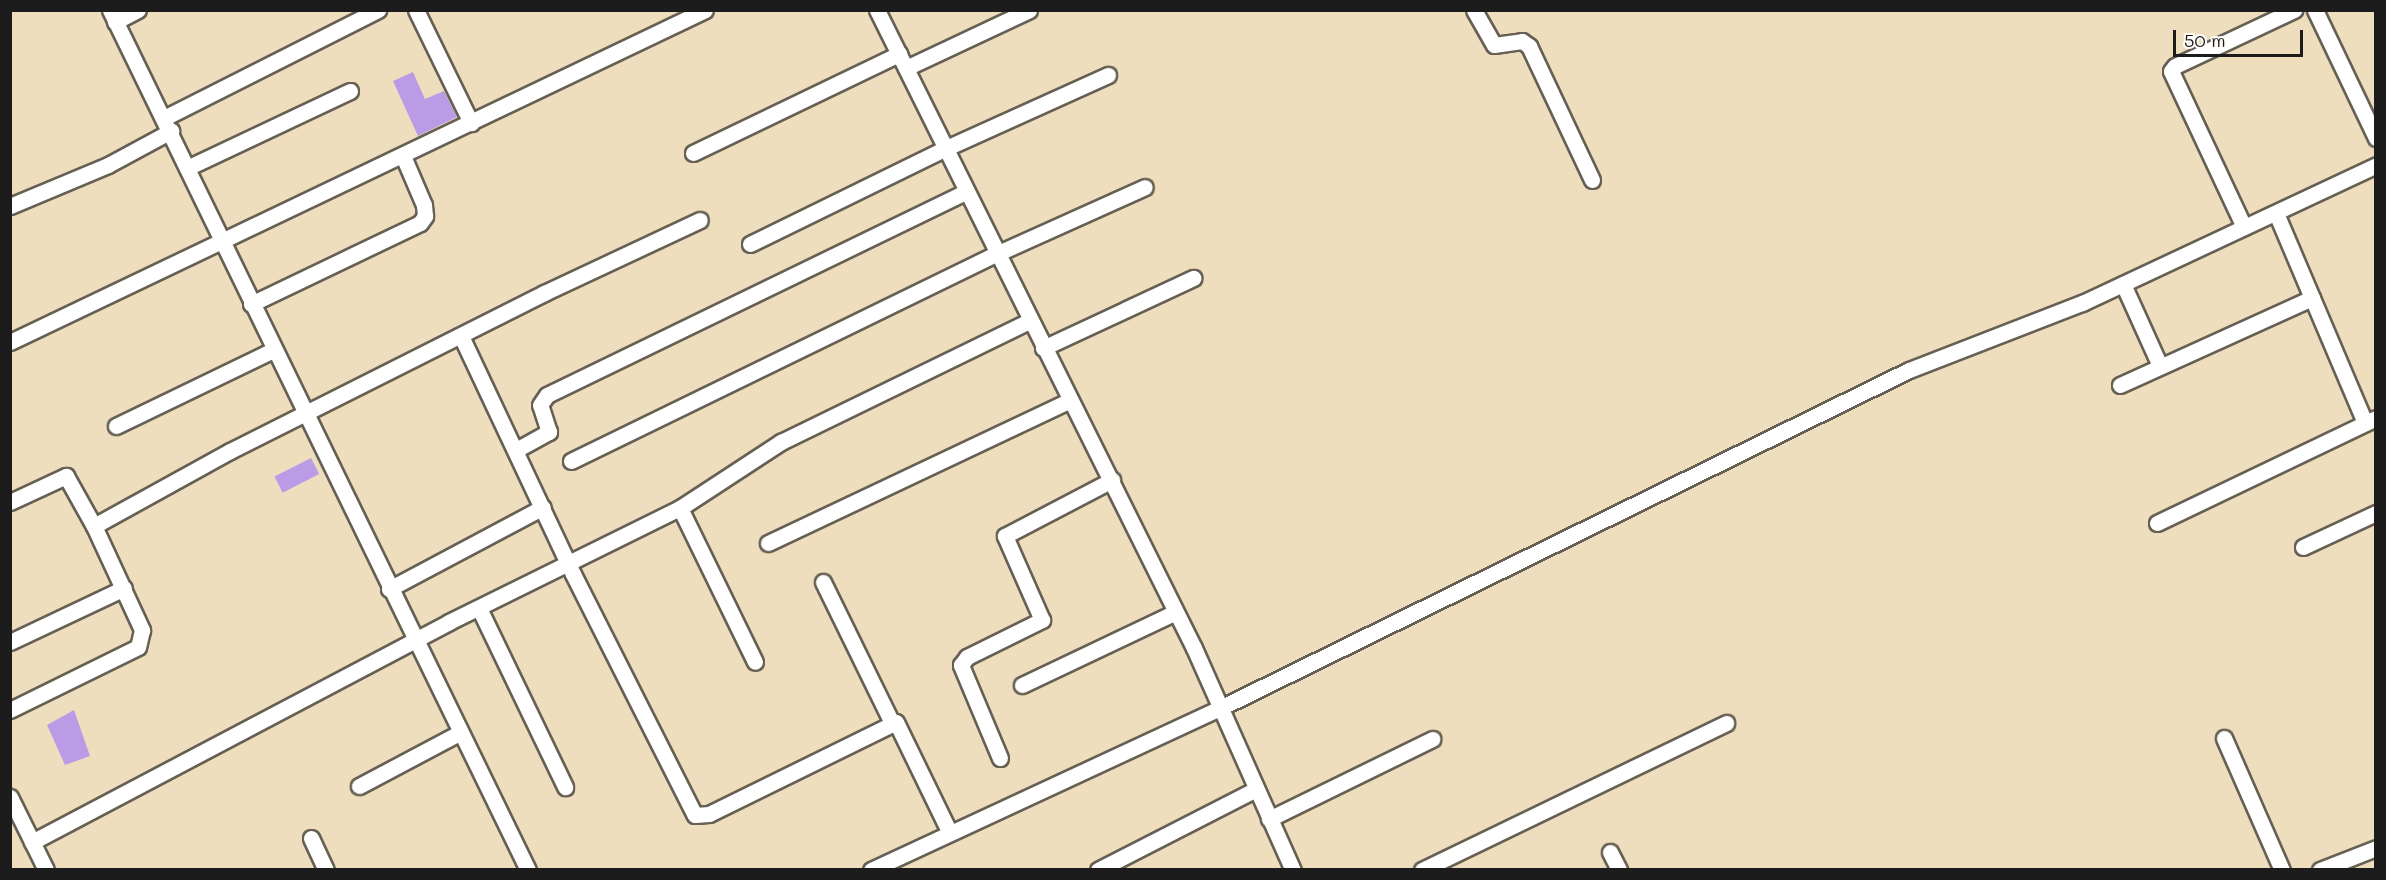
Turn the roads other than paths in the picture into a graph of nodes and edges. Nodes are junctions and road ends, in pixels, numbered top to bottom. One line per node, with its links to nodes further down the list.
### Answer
1 (138, 10): 10 (street)
2 (378, 10): 15 (street)
3 (416, 10): 14 (street)
4 (705, 10): 14 (street)
5 (877, 10): 11 (street)
6 (1029, 10): 11 (street)
7 (1474, 10): 22 (street)
8 (2294, 10): 28 (street)
9 (2315, 10): 16 (street)
10 (112, 16): 15 (street)
11 (902, 61): 17 (street); 18 (street)
12 (1108, 75): 17 (street)
13 (350, 91): 21 (street)
14 (471, 123): 19 (street)
15 (167, 124): 21 (street); 25 (street)
16 (2376, 138)
17 (944, 149): 24 (street); 30 (street)
18 (693, 153)
19 (403, 156): 29 (street); 35 (street)
20 (2376, 165): 26 (street)
21 (189, 167): 29 (street)
22 (1592, 180)
23 (1145, 187): 31 (street)
24 (965, 192): 31 (street); 47 (street)
25 (10, 206)
26 (2276, 213): 28 (street); 34 (street)
27 (700, 220): 37 (street)
28 (2244, 227): 33 (street)
29 (224, 242): 35 (street); 38 (street)
30 (750, 244)
31 (996, 254): 36 (street); 48 (street)
32 (1193, 278): 39 (street)
33 (2122, 284): 41 (street); 68 (street)
34 (2312, 298): 41 (street); 45 (street)
35 (251, 304): 40 (street)
36 (1029, 321): 39 (street); 52 (street)
37 (461, 336): 44 (street); 47 (street)
38 (10, 342)
39 (1042, 348): 43 (street)
40 (273, 350): 44 (street); 46 (street)
41 (2160, 366): 42 (street)
42 (2120, 385)
43 (1069, 401): 49 (street); 56 (street)
44 (305, 415): 55 (street); 61 (street)
45 (2370, 421): 54 (street)
46 (116, 426)
47 (516, 450): 51 (street)
48 (571, 461)
49 (1112, 480): 63 (street); 75 (street)
50 (10, 502): 55 (street)
51 (543, 507): 58 (street); 61 (street)
52 (680, 508): 58 (street); 66 (street)
53 (2376, 513): 57 (street)
54 (2157, 523)
55 (94, 526): 60 (street)
56 (768, 543)
57 (2303, 547)
58 (569, 564): 62 (street); 70 (street)
59 (823, 582): 70 (street)
60 (124, 588): 65 (street); 69 (street)
61 (389, 589): 64 (street)
62 (479, 608): 64 (street); 77 (street)
63 (1176, 612): 67 (street); 68 (street)
64 (415, 641): 72 (street); 83 (street)
65 (10, 642)
66 (755, 662)
67 (1022, 685)
68 (1222, 707): 78 (street); 81 (street)
69 (10, 710)
70 (892, 723): 81 (street)
71 (1726, 723): 92 (street)
72 (459, 733): 76 (street); 88 (street)
73 (2224, 738): 94 (street)
74 (1432, 739): 80 (street)
75 (1000, 758)
76 (360, 786)
77 (565, 787)
78 (1256, 789): 80 (street); 90 (street)
79 (10, 798): 83 (street)
80 (1269, 819): 91 (street)
81 (950, 833): 89 (street)
82 (311, 838): 87 (street)
83 (32, 842): 86 (street)
84 (2376, 848): 95 (street)
85 (1610, 852): 93 (street)
86 (46, 870)
87 (327, 870)
88 (528, 870)
89 (871, 870)
90 (1098, 870)
91 (1293, 870)
92 (1422, 870)
93 (1619, 870)
94 (2282, 870)
95 (2320, 870)

